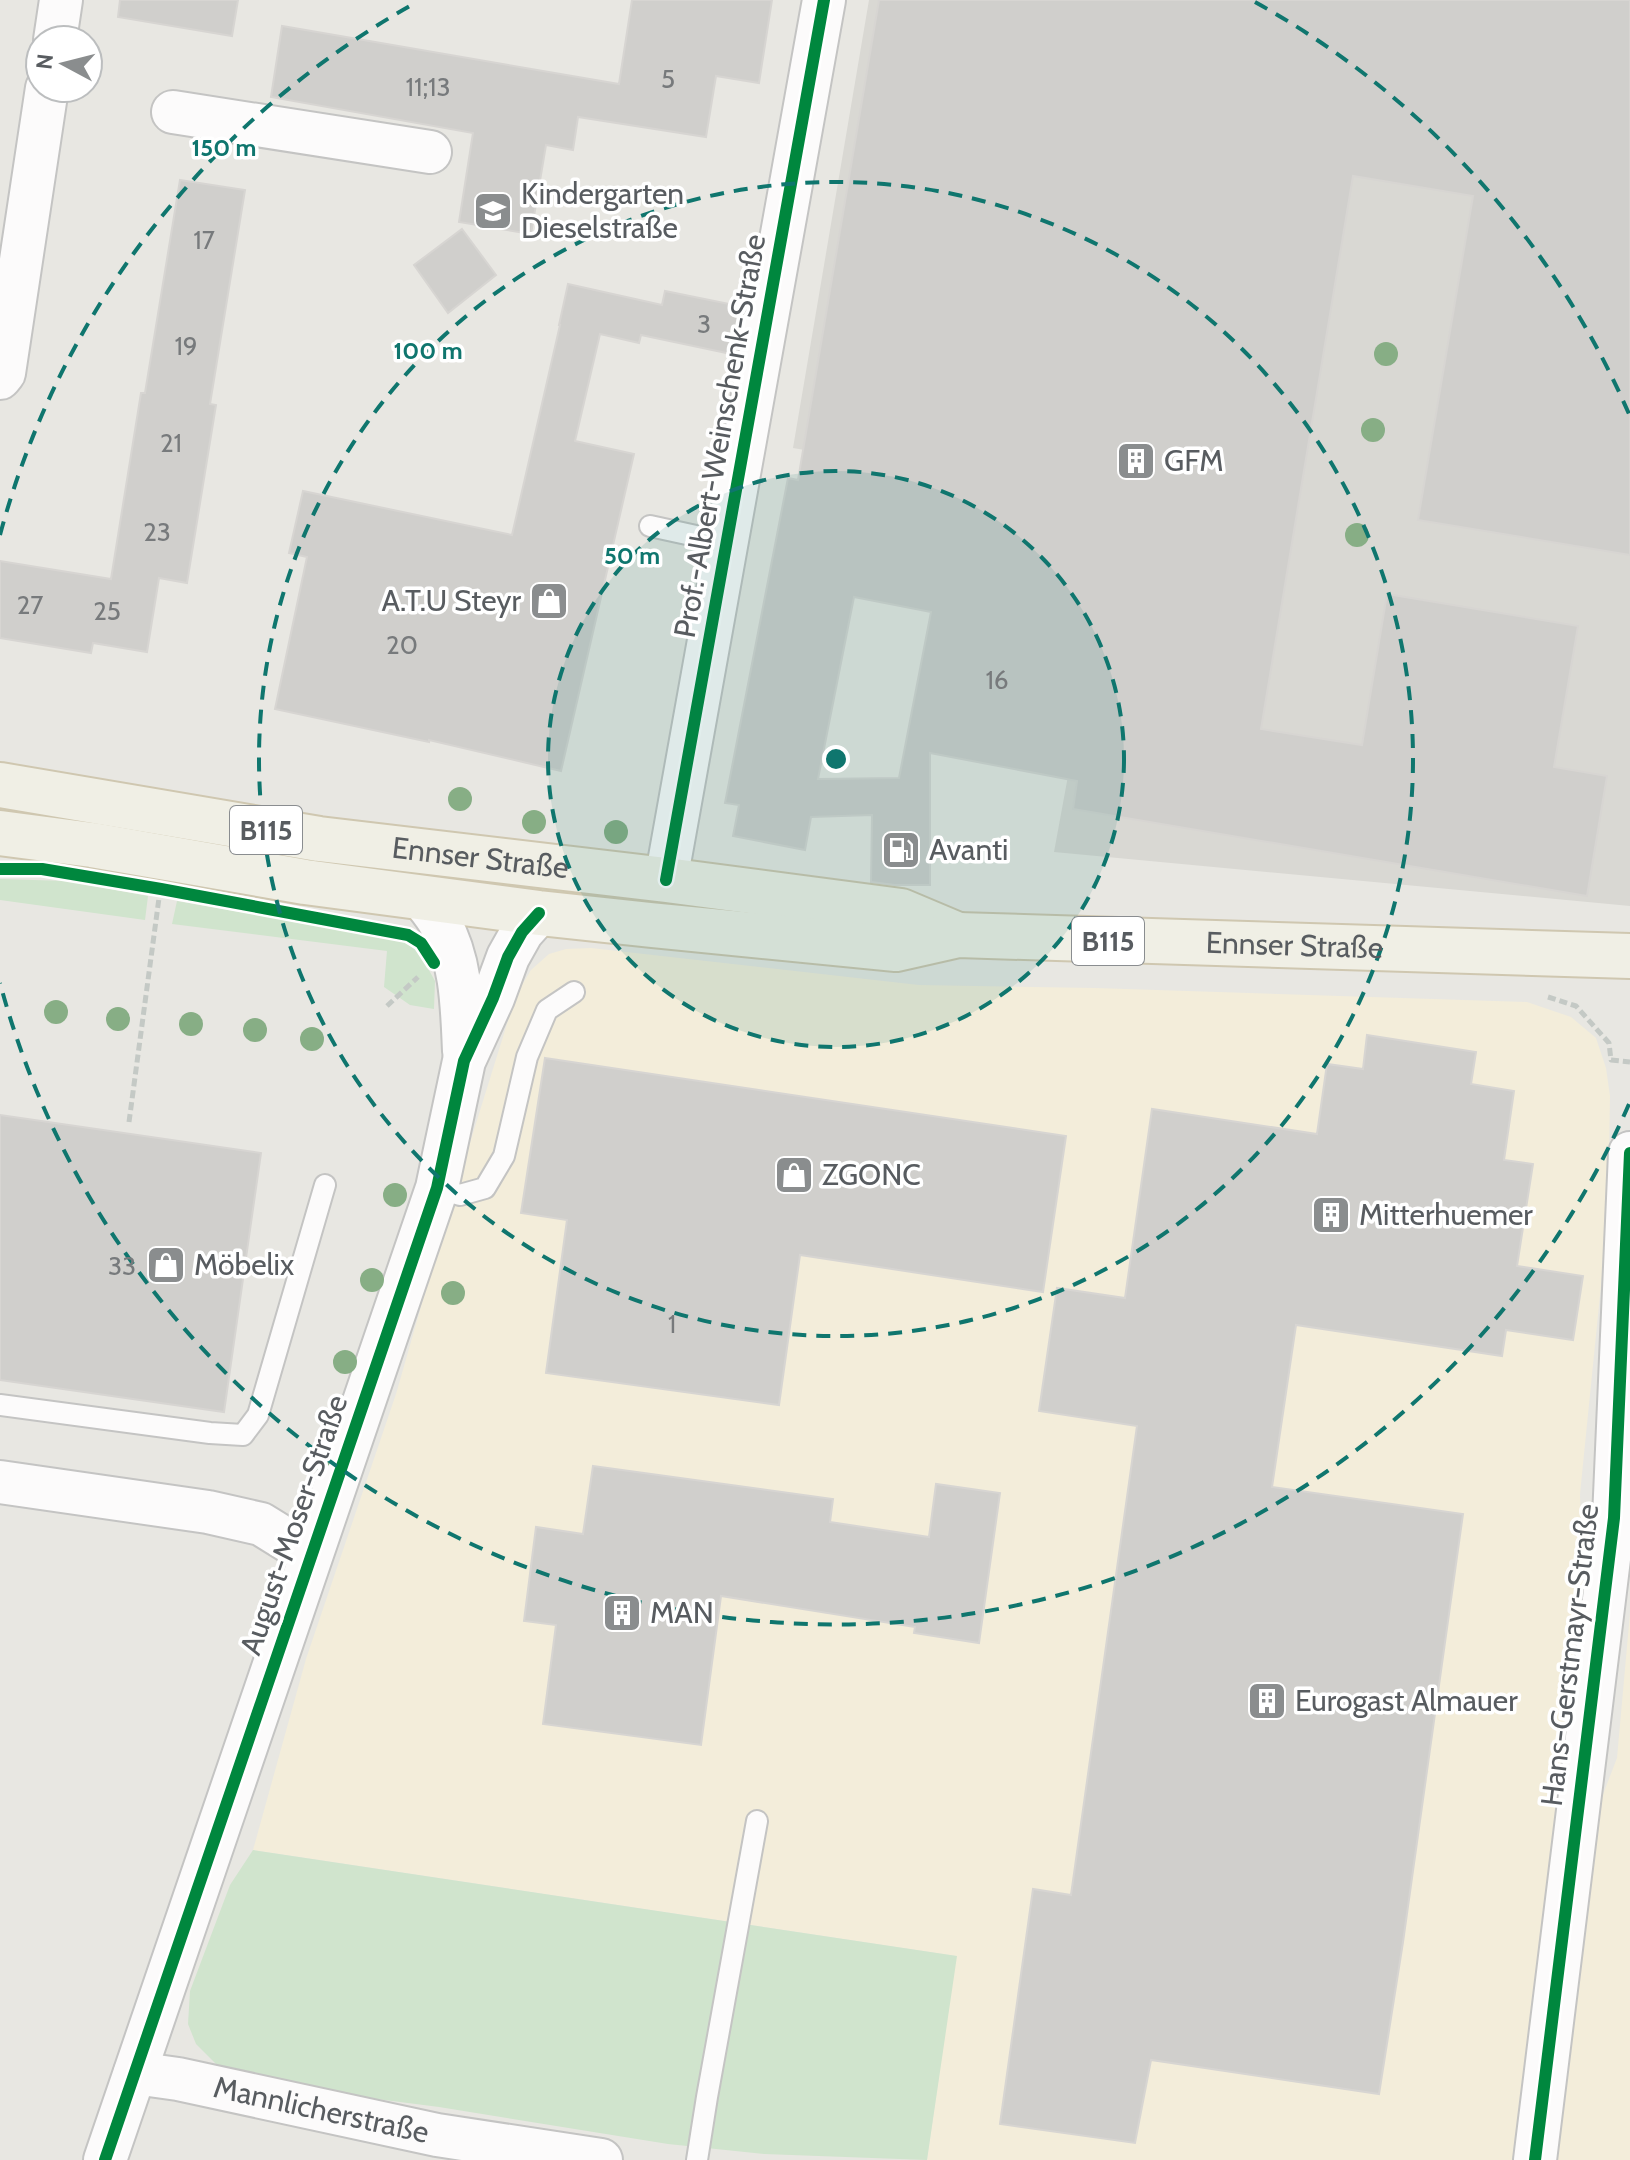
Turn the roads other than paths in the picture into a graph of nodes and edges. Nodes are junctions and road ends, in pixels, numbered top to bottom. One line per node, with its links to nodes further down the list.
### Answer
1 (61, 0): 3 (street)
2 (824, 0): 9 (street, Prof.-Albert-Weinschenk-Straße)
3 (57, 24)
4 (45, 104): 7 (street)
5 (173, 112): 6 (street)
6 (430, 152)
7 (0, 378)
8 (650, 526): 9 (lane)
9 (728, 543): 12 (street, Prof.-Albert-Weinschenk-Straße)
10 (0, 785): 12 (main road, Ennser Straße / B115)
11 (0, 833): 13 (main road, Ennser Straße / B115)
12 (666, 880): 15 (main road, Ennser Straße / B115)
13 (422, 898): 14 (main road, Ennser Straße / B115); 18 (street, August-Moser-Straße)
14 (539, 913): 15 (main road, Ennser Straße / B115); 18 (street, August-Moser-Straße)
15 (958, 935): 16 (main road, Ennser Straße / B115)
16 (1630, 956)
17 (574, 992): 21 (lane)
18 (464, 1061): 21 (street, August-Moser-Straße)
19 (1630, 1153): 30 (street, Hans-Gerstmayr-Straße)
20 (325, 1185): 22 (lane)
21 (437, 1188): 24 (street, August-Moser-Straße)
22 (0, 1405)
23 (0, 1482): 24 (street)
24 (311, 1555): 26 (street, August-Moser-Straße)
25 (757, 1821): 29 (lane)
26 (135, 2073): 27 (street, August-Moser-Straße); 28 (street, Mannlicherstraße)
27 (105, 2160)
28 (601, 2160)
29 (697, 2160)
30 (1535, 2160)

